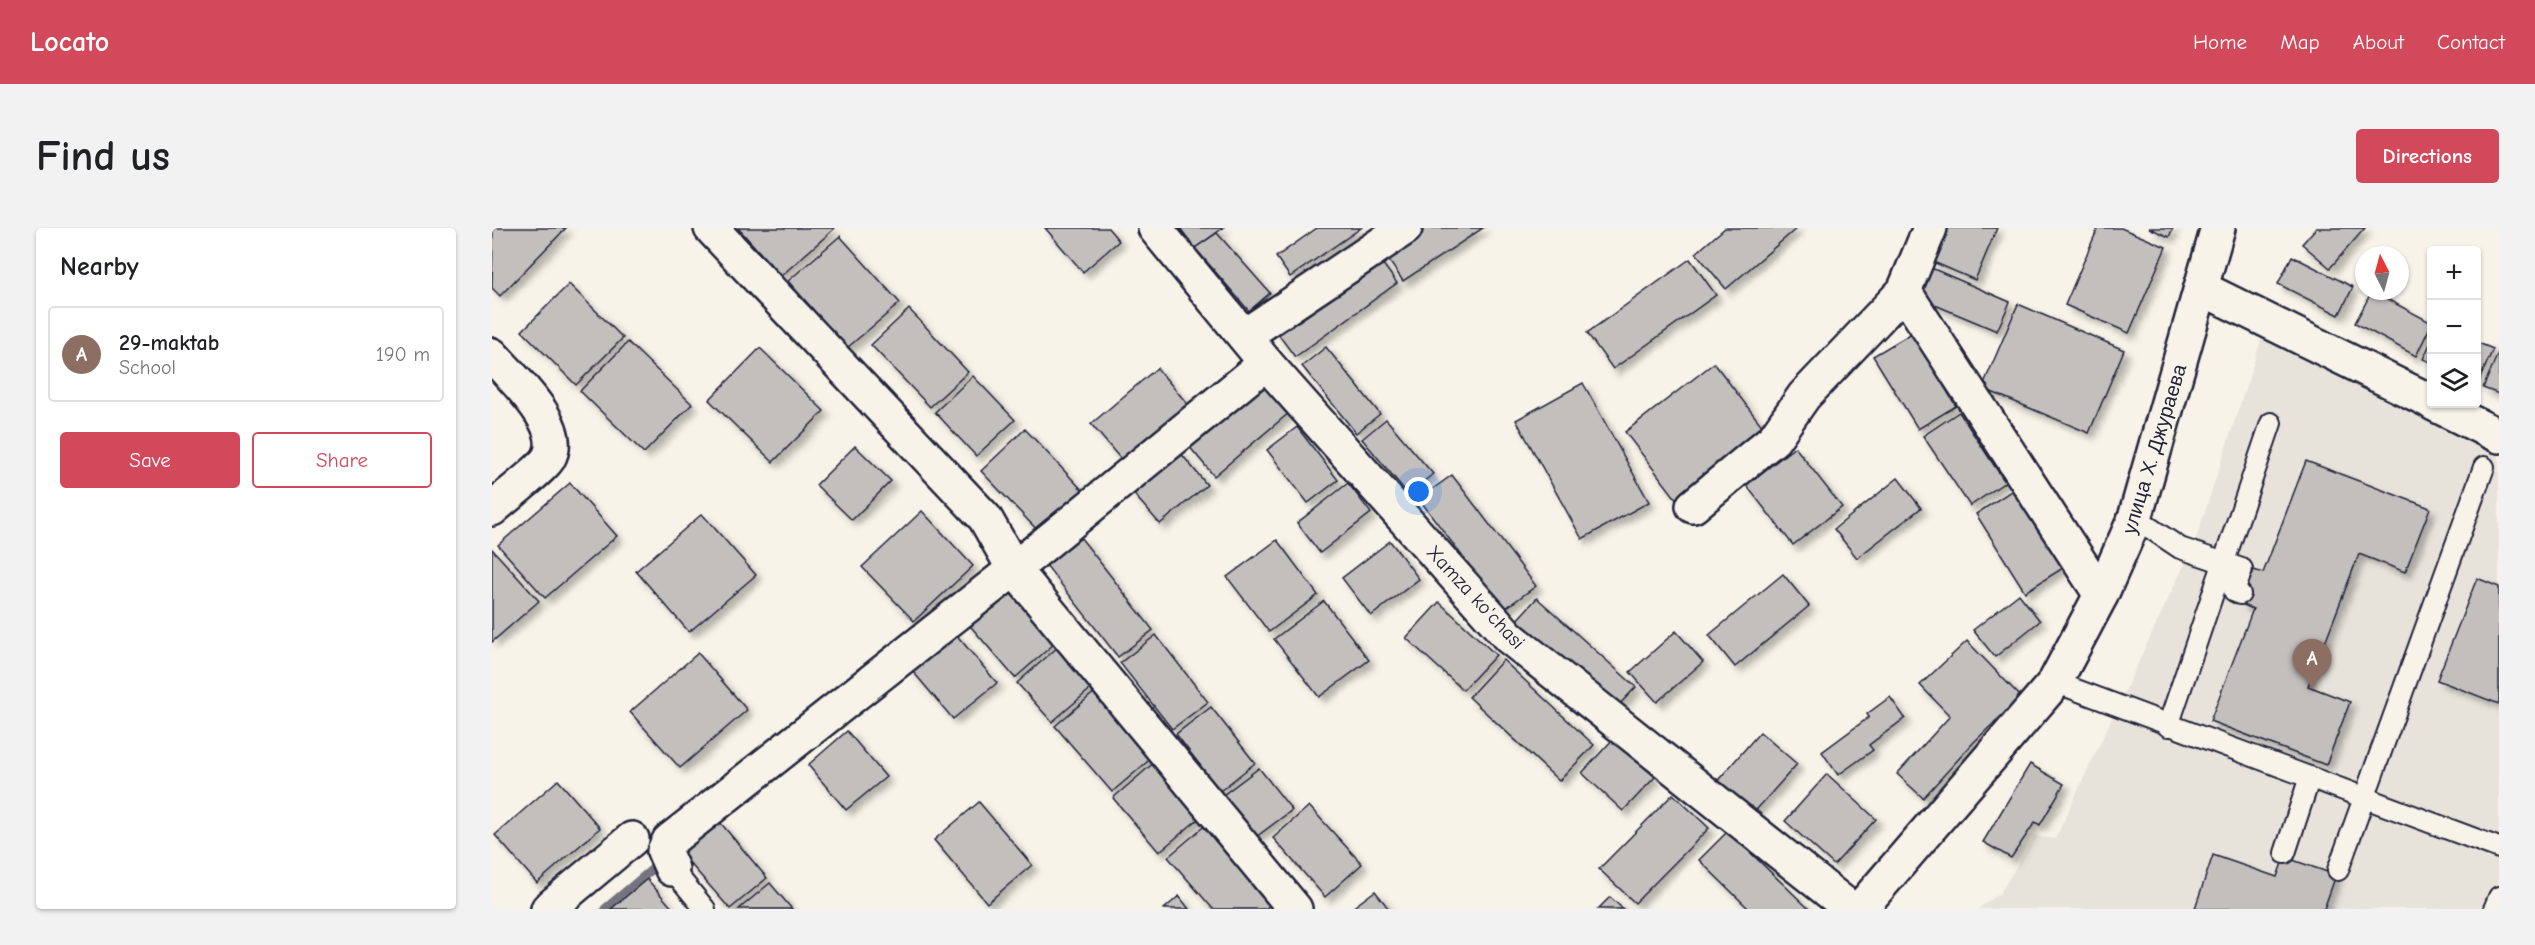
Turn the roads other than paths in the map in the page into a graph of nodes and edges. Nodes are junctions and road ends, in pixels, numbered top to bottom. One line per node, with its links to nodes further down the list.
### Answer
1 (711, 228): 20 (street)
2 (1155, 228): 8 (street, Xamza ko'chasi)
3 (1405, 228): 8 (street)
4 (1930, 228): 7 (street)
5 (2218, 228): 6 (street, улица Х. Джураева)
6 (2203, 289): 11 (street); 18 (street, улица Х. Джураева)
7 (1904, 291): 16 (street); 22 (street)
8 (1244, 336): 10 (street, Xamza ko'chasi)
9 (492, 355): 17 (street)
10 (1266, 363): 20 (street); 36 (street, Xamza ko'chasi)
11 (2427, 400)
12 (2443, 408): 14 (street)
13 (2271, 423): 19 (lane)
14 (2499, 436)
15 (2484, 467): 26 (lane)
16 (1693, 506)
17 (492, 509)
18 (2135, 518): 19 (lane); 22 (street, улица Х. Джураева)
19 (2216, 562): 21 (lane); 24 (lane)
20 (1014, 569): 30 (street); 35 (street)
21 (2240, 594)
22 (2101, 595): 23 (street, улица Х. Джураева)
23 (2055, 682): 24 (lane); 37 (street, улица Х. Джураева)
24 (2168, 726): 25 (lane)
25 (2310, 777): 26 (lane); 29 (lane)
26 (2364, 796): 28 (lane); 31 (lane)
27 (632, 839): 33 (street)
28 (2499, 849)
29 (2285, 853)
30 (672, 868): 34 (lane)
31 (2338, 870)
32 (2499, 897): 38 (lane)
33 (548, 909)
34 (705, 909)
35 (1295, 909)
36 (1851, 909)
37 (1860, 909)
38 (2494, 909)

